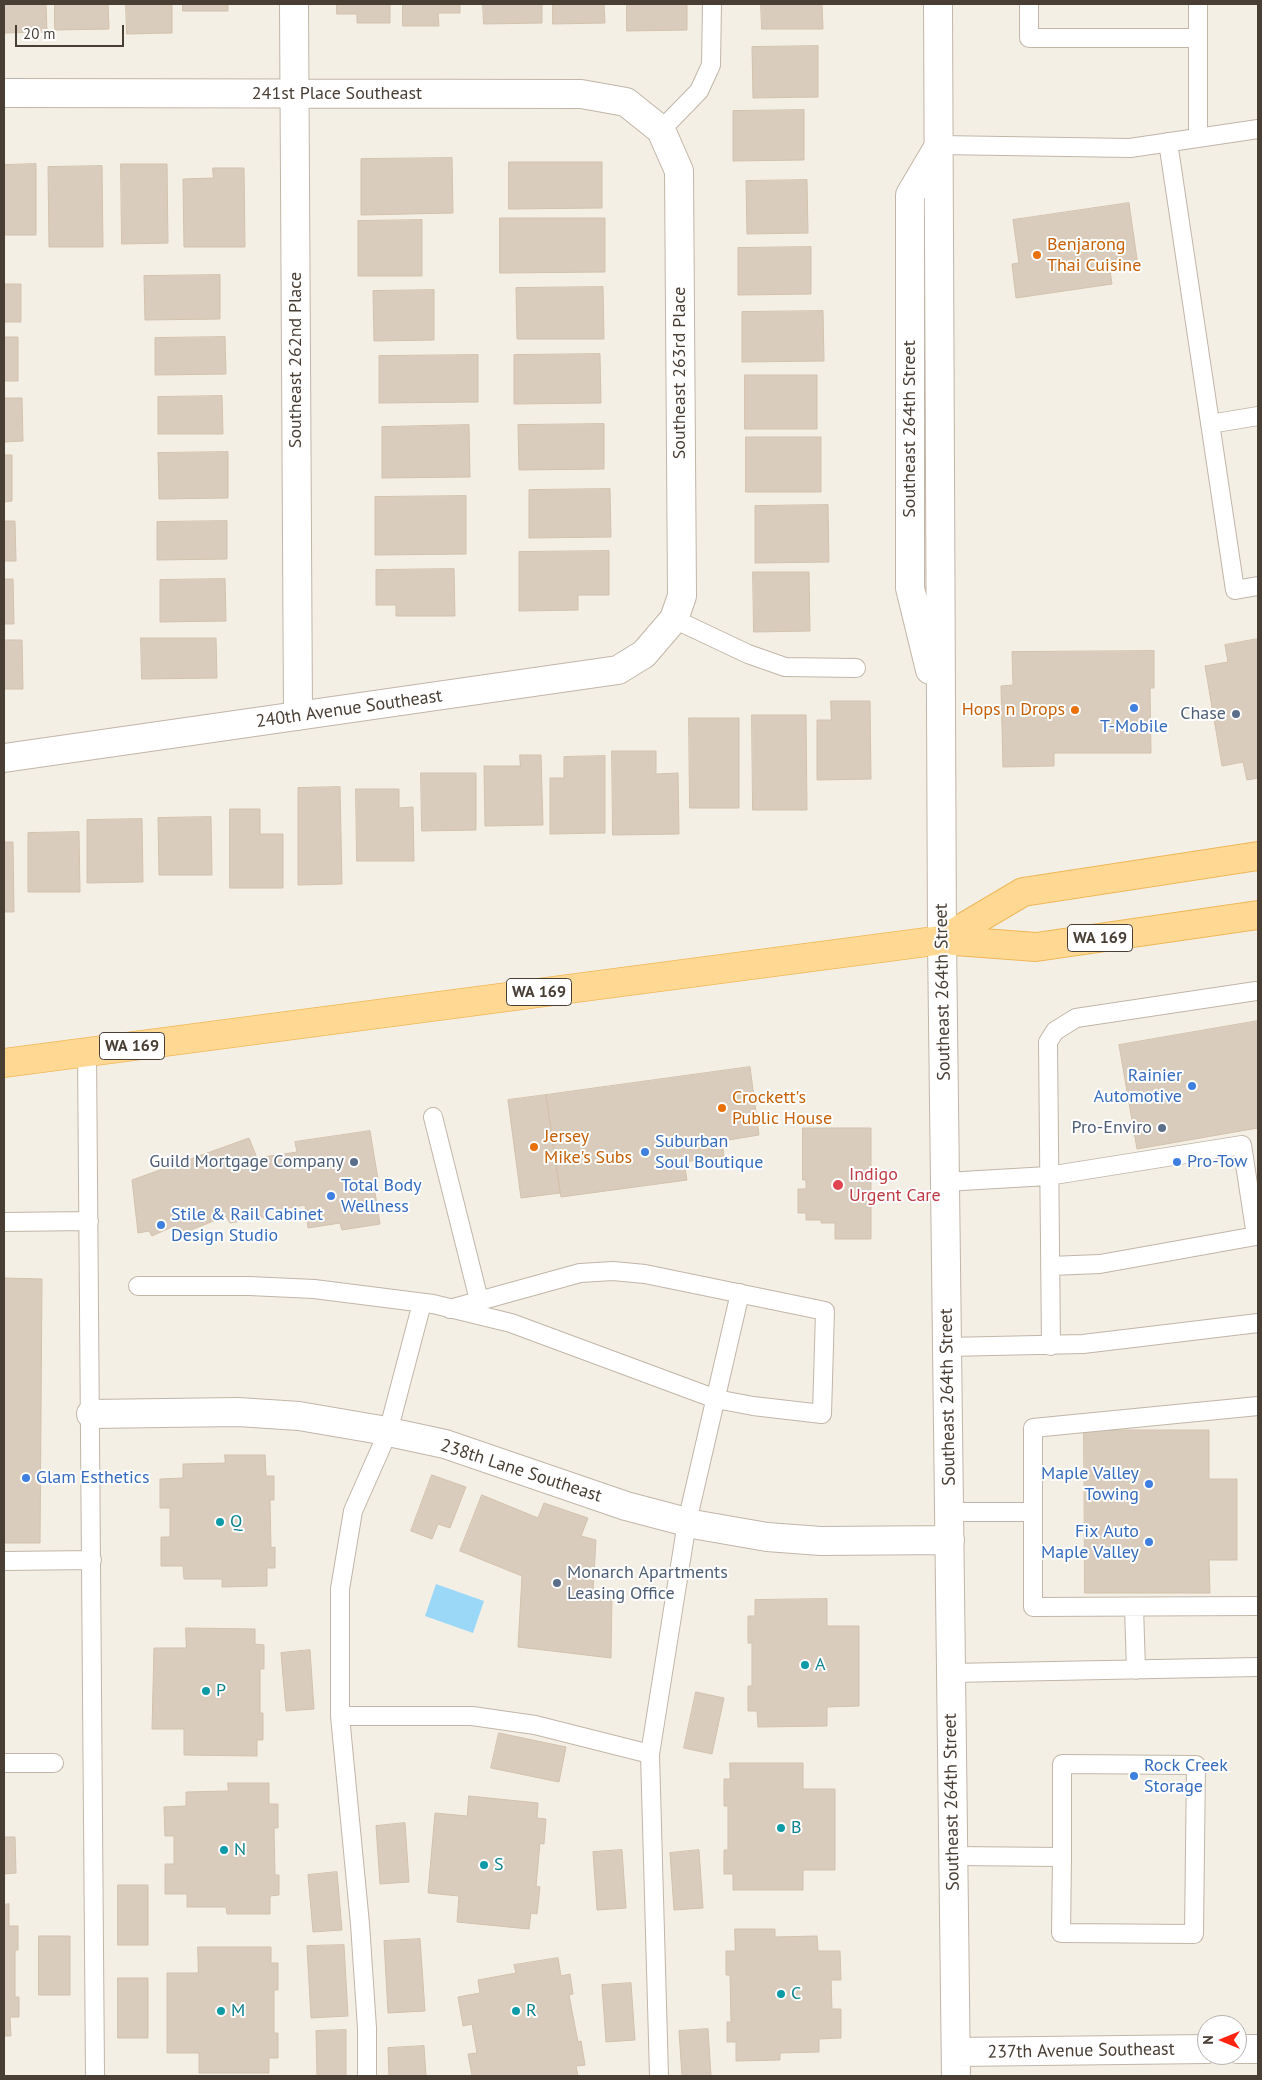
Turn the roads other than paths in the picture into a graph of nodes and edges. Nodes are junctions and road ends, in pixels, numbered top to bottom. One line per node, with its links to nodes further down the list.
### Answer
1 (294, 4): 8 (street, Southeast 262nd Place)
2 (712, 4): 10 (lane)
3 (938, 4): 13 (street, Southeast 264th Street)
4 (1029, 4): 6 (lane)
5 (1198, 4): 6 (lane)
6 (1198, 38): 11 (lane)
7 (4, 92): 8 (street, 241st Place Southeast)
8 (295, 94): 10 (street, 241st Place Southeast); 19 (street, Southeast 262nd Place)
9 (1258, 129): 11 (lane)
10 (661, 130): 17 (street, Southeast 263rd Place)
11 (1198, 138): 12 (lane)
12 (1168, 142): 13 (lane); 15 (lane)
13 (939, 145): 23 (street, Southeast 264th Street)
14 (1258, 416): 15 (lane)
15 (1210, 424): 16 (lane)
16 (1258, 586)
17 (674, 619): 18 (lane); 19 (street, 240th Avenue Southeast)
18 (856, 668)
19 (298, 716): 20 (street, 240th Avenue Southeast)
20 (4, 758)
21 (1258, 856): 23 (main road, WA 169)
22 (1258, 915): 23 (main road, WA 169)
23 (942, 940): 25 (main road, WA 169); 29 (street, Southeast 264th Street)
24 (1256, 991): 28 (lane)
25 (88, 1052): 26 (main road, WA 169); 30 (lane)
26 (4, 1063)
27 (433, 1117): 35 (lane)
28 (1048, 1176): 29 (lane); 32 (lane); 32 (lane)
29 (945, 1182): 39 (street, Southeast 264th Street)
30 (89, 1221): 31 (lane); 43 (lane)
31 (4, 1222)
32 (1050, 1266): 40 (lane)
33 (138, 1286): 36 (lane)
34 (740, 1293): 35 (lane); 41 (lane); 41 (lane)
35 (479, 1300): 37 (lane)
36 (422, 1303): 37 (lane); 44 (lane)
37 (450, 1308): 41 (lane)
38 (1258, 1323): 40 (lane)
39 (947, 1346): 40 (lane); 45 (street, Southeast 264th Street)
40 (1051, 1346)
41 (716, 1399): 47 (lane)
42 (1258, 1406): 46 (lane)
43 (91, 1414): 44 (street, 238th Lane Southeast); 49 (lane)
44 (388, 1432): 47 (street, 238th Lane Southeast); 56 (lane)
45 (949, 1512): 46 (lane); 48 (street, Southeast 264th Street)
46 (1033, 1512): 52 (lane)
47 (687, 1522): 48 (street, 238th Lane Southeast); 57 (lane)
48 (950, 1540): 55 (street, Southeast 264th Street)
49 (92, 1560): 50 (lane); 64 (lane)
50 (4, 1561)
51 (1258, 1606): 52 (lane)
52 (1134, 1607): 54 (lane)
53 (1258, 1667): 54 (lane)
54 (1136, 1670): 55 (lane)
55 (951, 1673): 60 (street, Southeast 264th Street)
56 (340, 1716): 57 (lane); 65 (lane)
57 (650, 1754): 66 (lane)
58 (4, 1763): 59 (lane)
59 (54, 1763)
60 (953, 1856): 61 (lane); 63 (street, Southeast 264th Street)
61 (1062, 1858): 61 (lane)
62 (1197, 2050): 63 (street, 237th Avenue Southeast)
63 (956, 2064)
64 (96, 2076)
65 (367, 2076)
66 (659, 2076)

